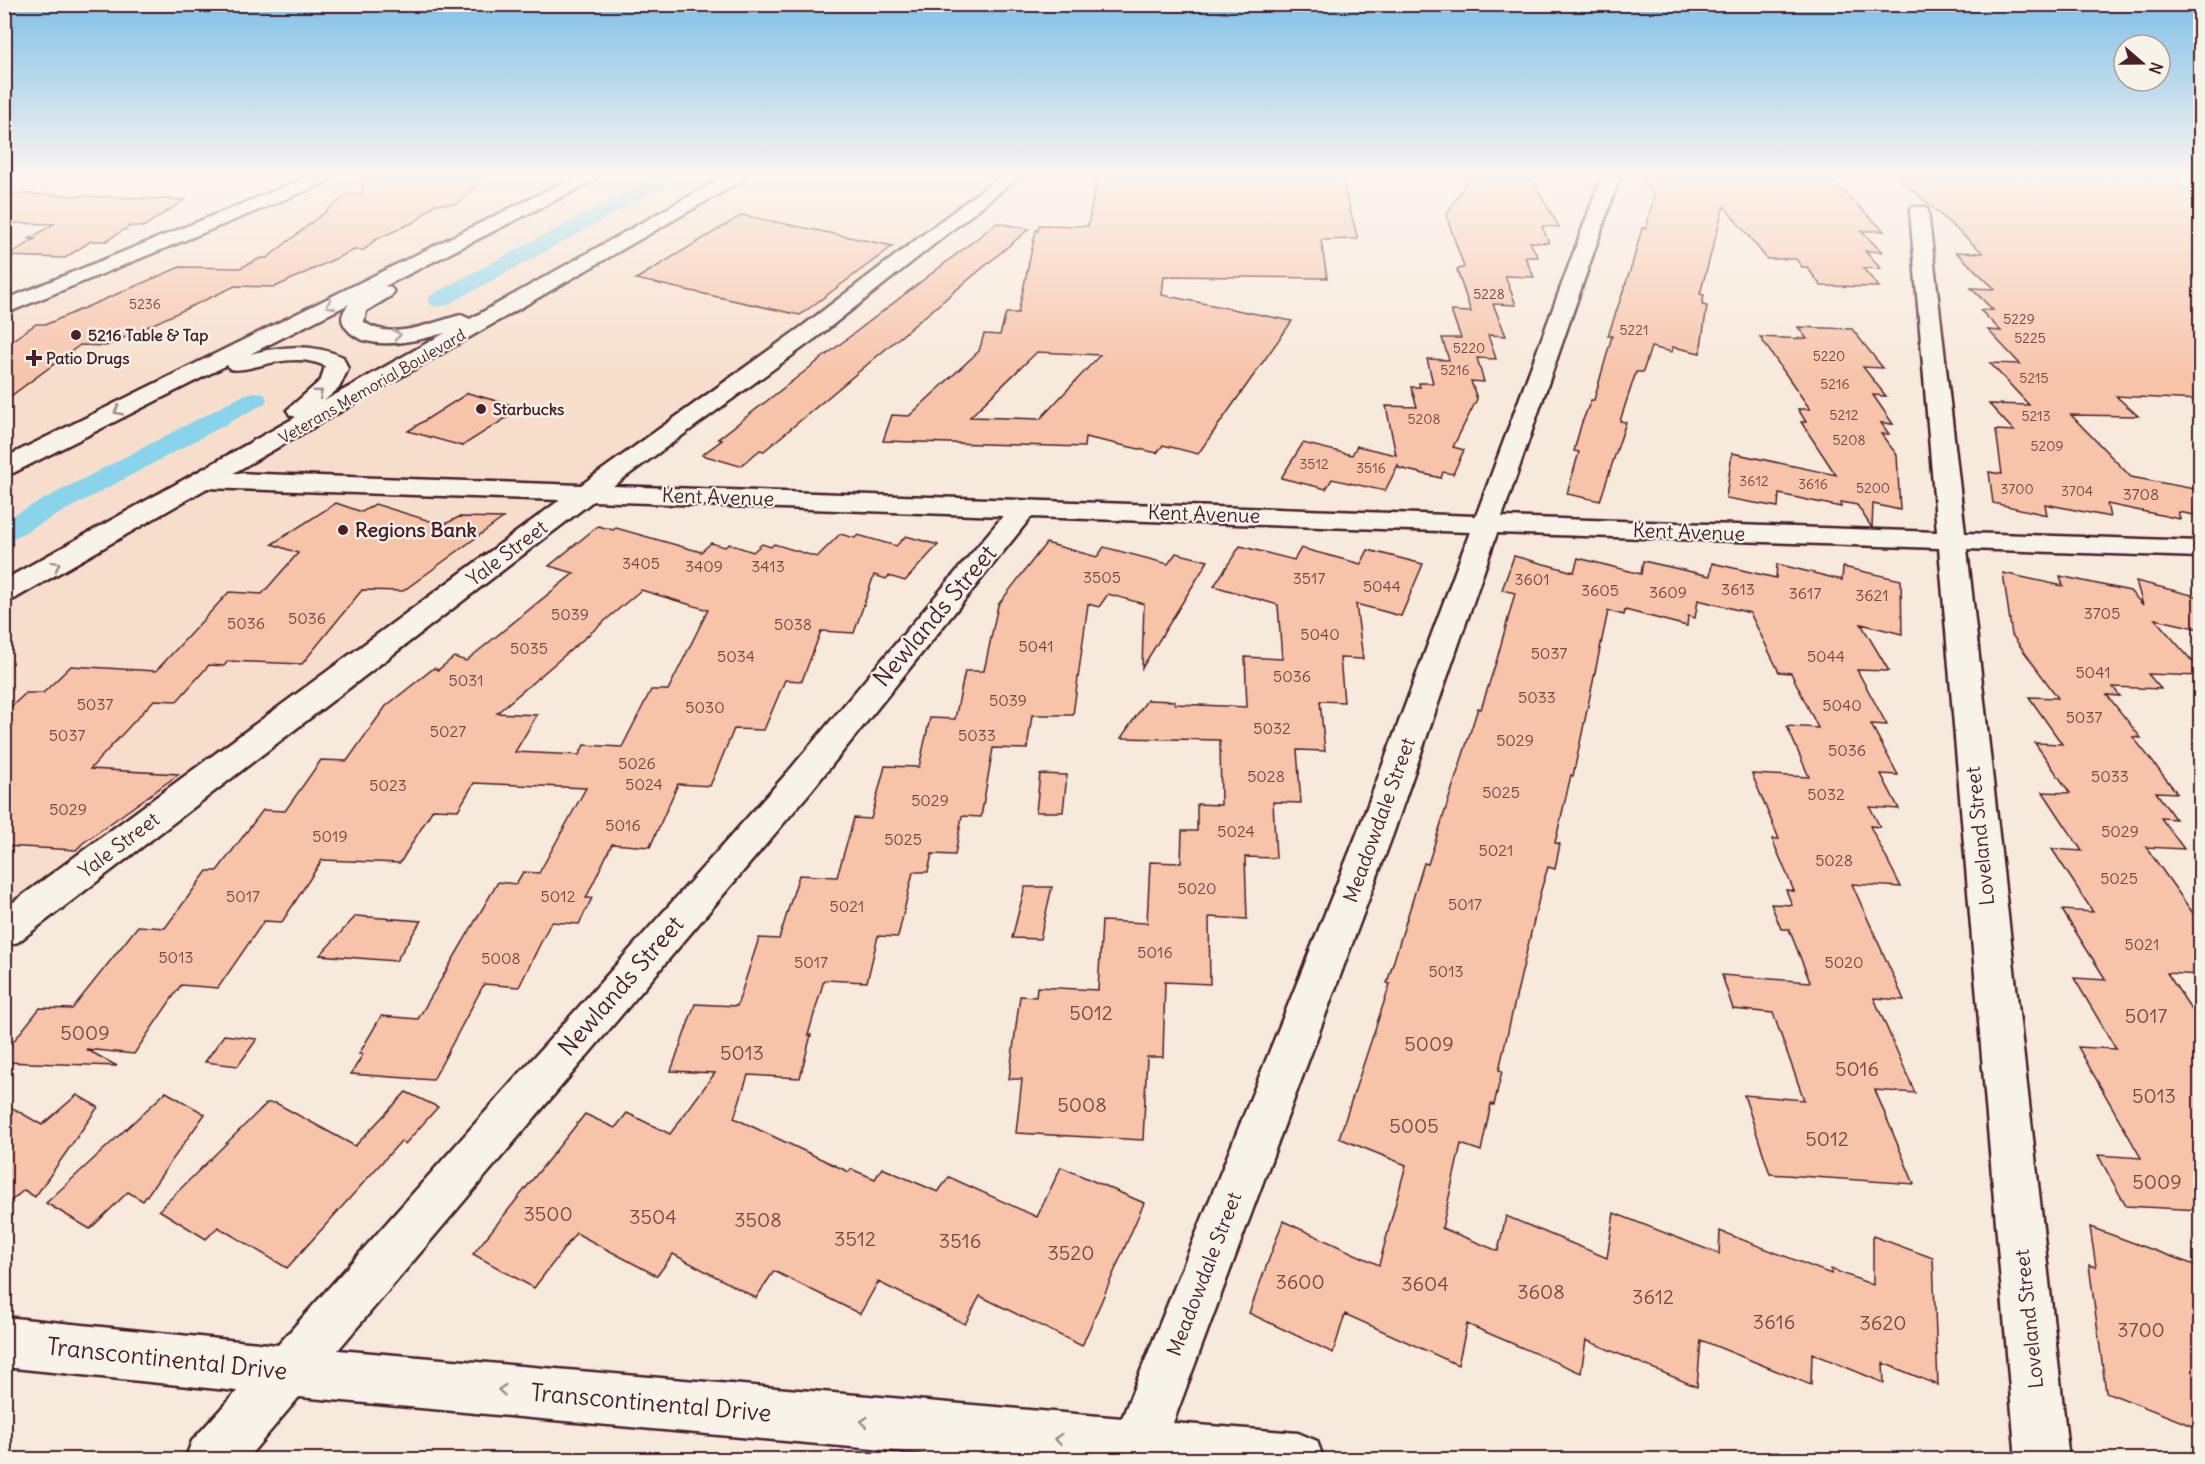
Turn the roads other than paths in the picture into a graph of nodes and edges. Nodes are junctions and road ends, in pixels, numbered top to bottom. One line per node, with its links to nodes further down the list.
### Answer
1 (161, 244): 9 (street)
2 (451, 244): 10 (street, one-way to 10)
3 (454, 244): 8 (street, one-way to 8)
4 (617, 244): 8 (street, Veterans Memorial Boulevard)
5 (923, 244): 13 (street, Yale Street)
6 (1586, 244): 15 (street, Meadowdale Street)
7 (1922, 244): 16 (street, Loveland Street)
8 (520, 300): 12 (street, Veterans Memorial Boulevard)
9 (4, 309)
10 (145, 398): 11 (street, one-way to 11); 12 (street, one-way to 10)
11 (4, 468)
12 (207, 480): 13 (street, Kent Avenue); 18 (street, Veterans Memorial Boulevard, one-way to 12)
13 (588, 492): 14 (street, Kent Avenue); 19 (street, Yale Street)
14 (1025, 507): 15 (street, Kent Avenue); 21 (street, Newlands Street)
15 (1485, 525): 16 (street, Kent Avenue); 22 (street, Meadowdale Street)
16 (1950, 541): 17 (street, Kent Avenue); 25 (street, Loveland Street)
17 (2200, 549)
18 (4, 593)
19 (4, 932)
20 (4, 1342): 21 (street, Transcontinental Drive)
21 (286, 1371): 22 (street, Transcontinental Drive, one-way to 21); 23 (street, Newlands Street)
22 (1135, 1452): 24 (street, Transcontinental Drive)
23 (211, 1460)
24 (1298, 1460)
25 (2043, 1460)

